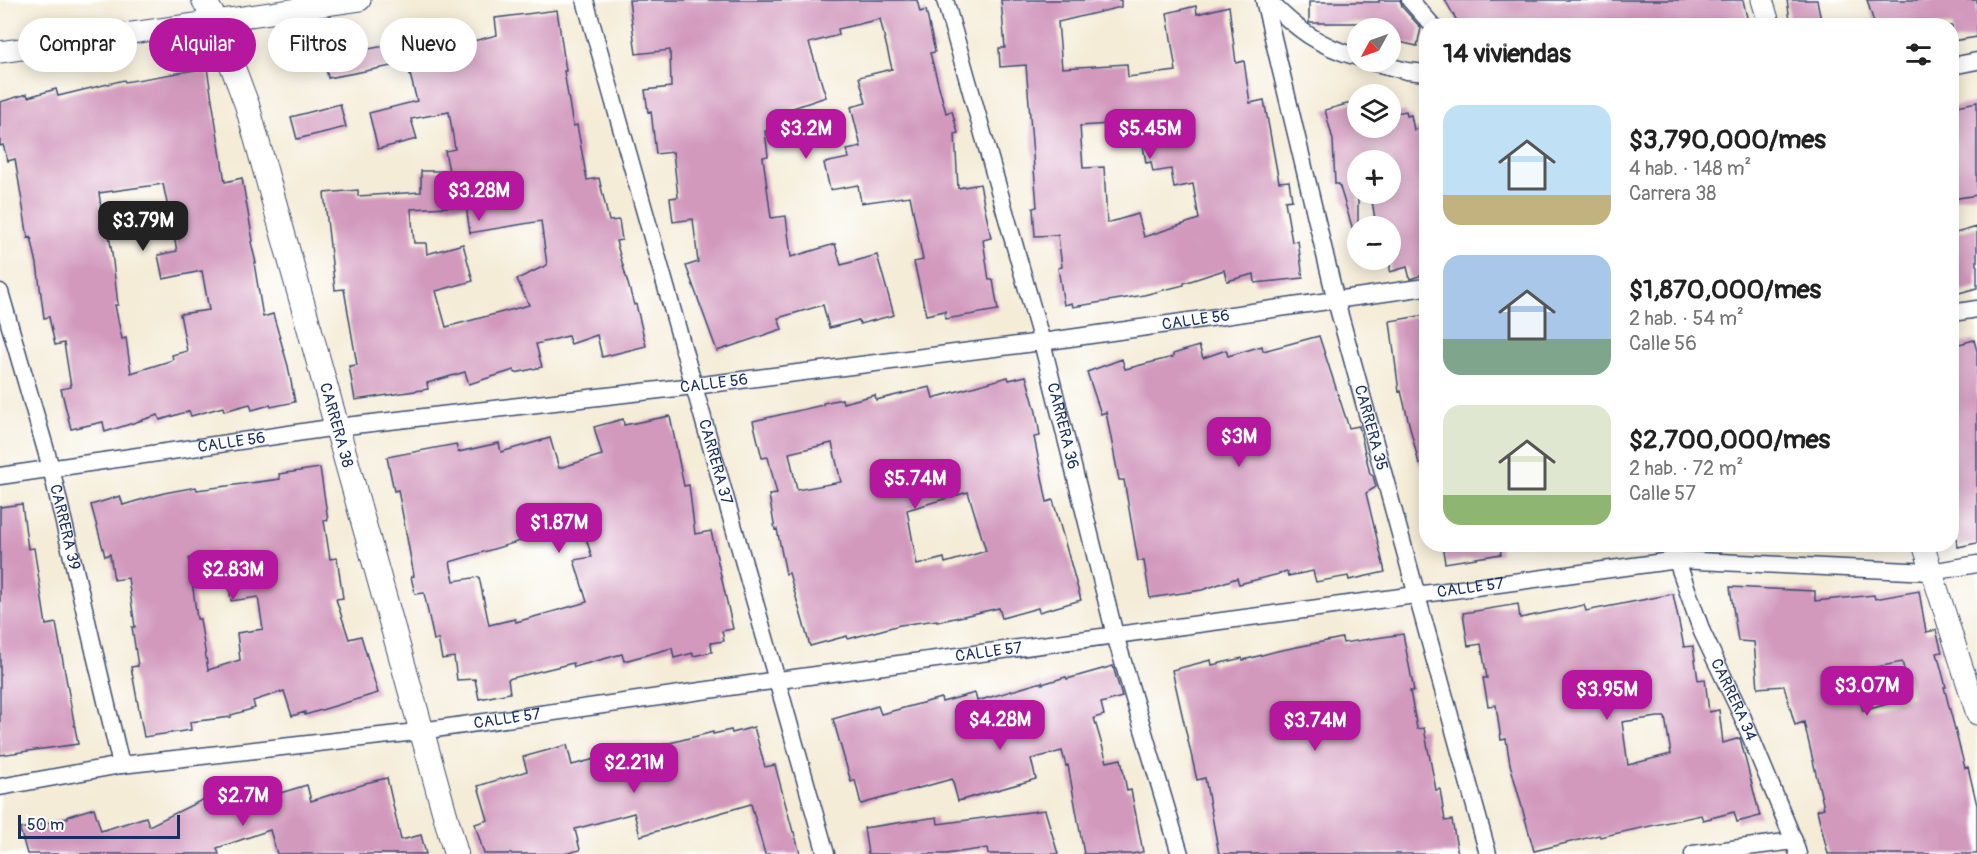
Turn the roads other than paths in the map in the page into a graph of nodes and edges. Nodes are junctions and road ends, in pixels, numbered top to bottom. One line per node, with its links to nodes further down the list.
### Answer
1 (360, 0): 7 (street)
2 (585, 0): 22 (street, CARRERA 37)
3 (945, 0): 21 (street, CARRERA 36)
4 (1266, 0): 11 (street); 18 (street, CARRERA 35)
5 (1410, 0): 8 (street)
6 (1762, 0): 9 (street)
7 (210, 10): 10 (street); 23 (main road, CARRERA 38)
8 (1426, 18)
9 (1768, 18)
10 (0, 52)
11 (1347, 54)
12 (1977, 61): 13 (street)
13 (1959, 65)
14 (1401, 69): 15 (street)
15 (1419, 72)
16 (1419, 288): 18 (street, CALLE 56)
17 (0, 292): 24 (street, CARRERA 39)
18 (1336, 302): 21 (street, CALLE 56); 30 (street, CARRERA 35)
19 (1977, 309): 20 (street)
20 (1959, 313)
21 (1042, 342): 22 (street, CALLE 56); 31 (street, CARRERA 36)
22 (694, 386): 23 (street, CALLE 56); 32 (street, CARRERA 37)
23 (337, 427): 24 (street, CALLE 56); 34 (main road, CARRERA 38)
24 (51, 468): 25 (street, CALLE 56); 35 (street, CARRERA 39)
25 (0, 476)
26 (1675, 552): 29 (street, CALLE 57); 30 (street, CALLE 57); 37 (street, CARRERA 34)
27 (1925, 552): 29 (street)
28 (1977, 564): 29 (street, CALLE 57)
29 (1931, 572): 33 (street)
30 (1417, 594): 31 (street, CALLE 57); 41 (street, CARRERA 35)
31 (1115, 635): 32 (street, CALLE 57); 40 (street, CARRERA 36)
32 (777, 680): 34 (street, CALLE 57); 39 (street, CARRERA 37)
33 (1977, 714)
34 (421, 731): 35 (street, CALLE 57); 38 (main road, CARRERA 38)
35 (121, 765): 36 (street, CALLE 57)
36 (0, 787)
37 (1796, 848): 42 (street)
38 (456, 854)
39 (826, 854)
40 (1180, 854)
41 (1488, 854)
42 (1693, 854)

